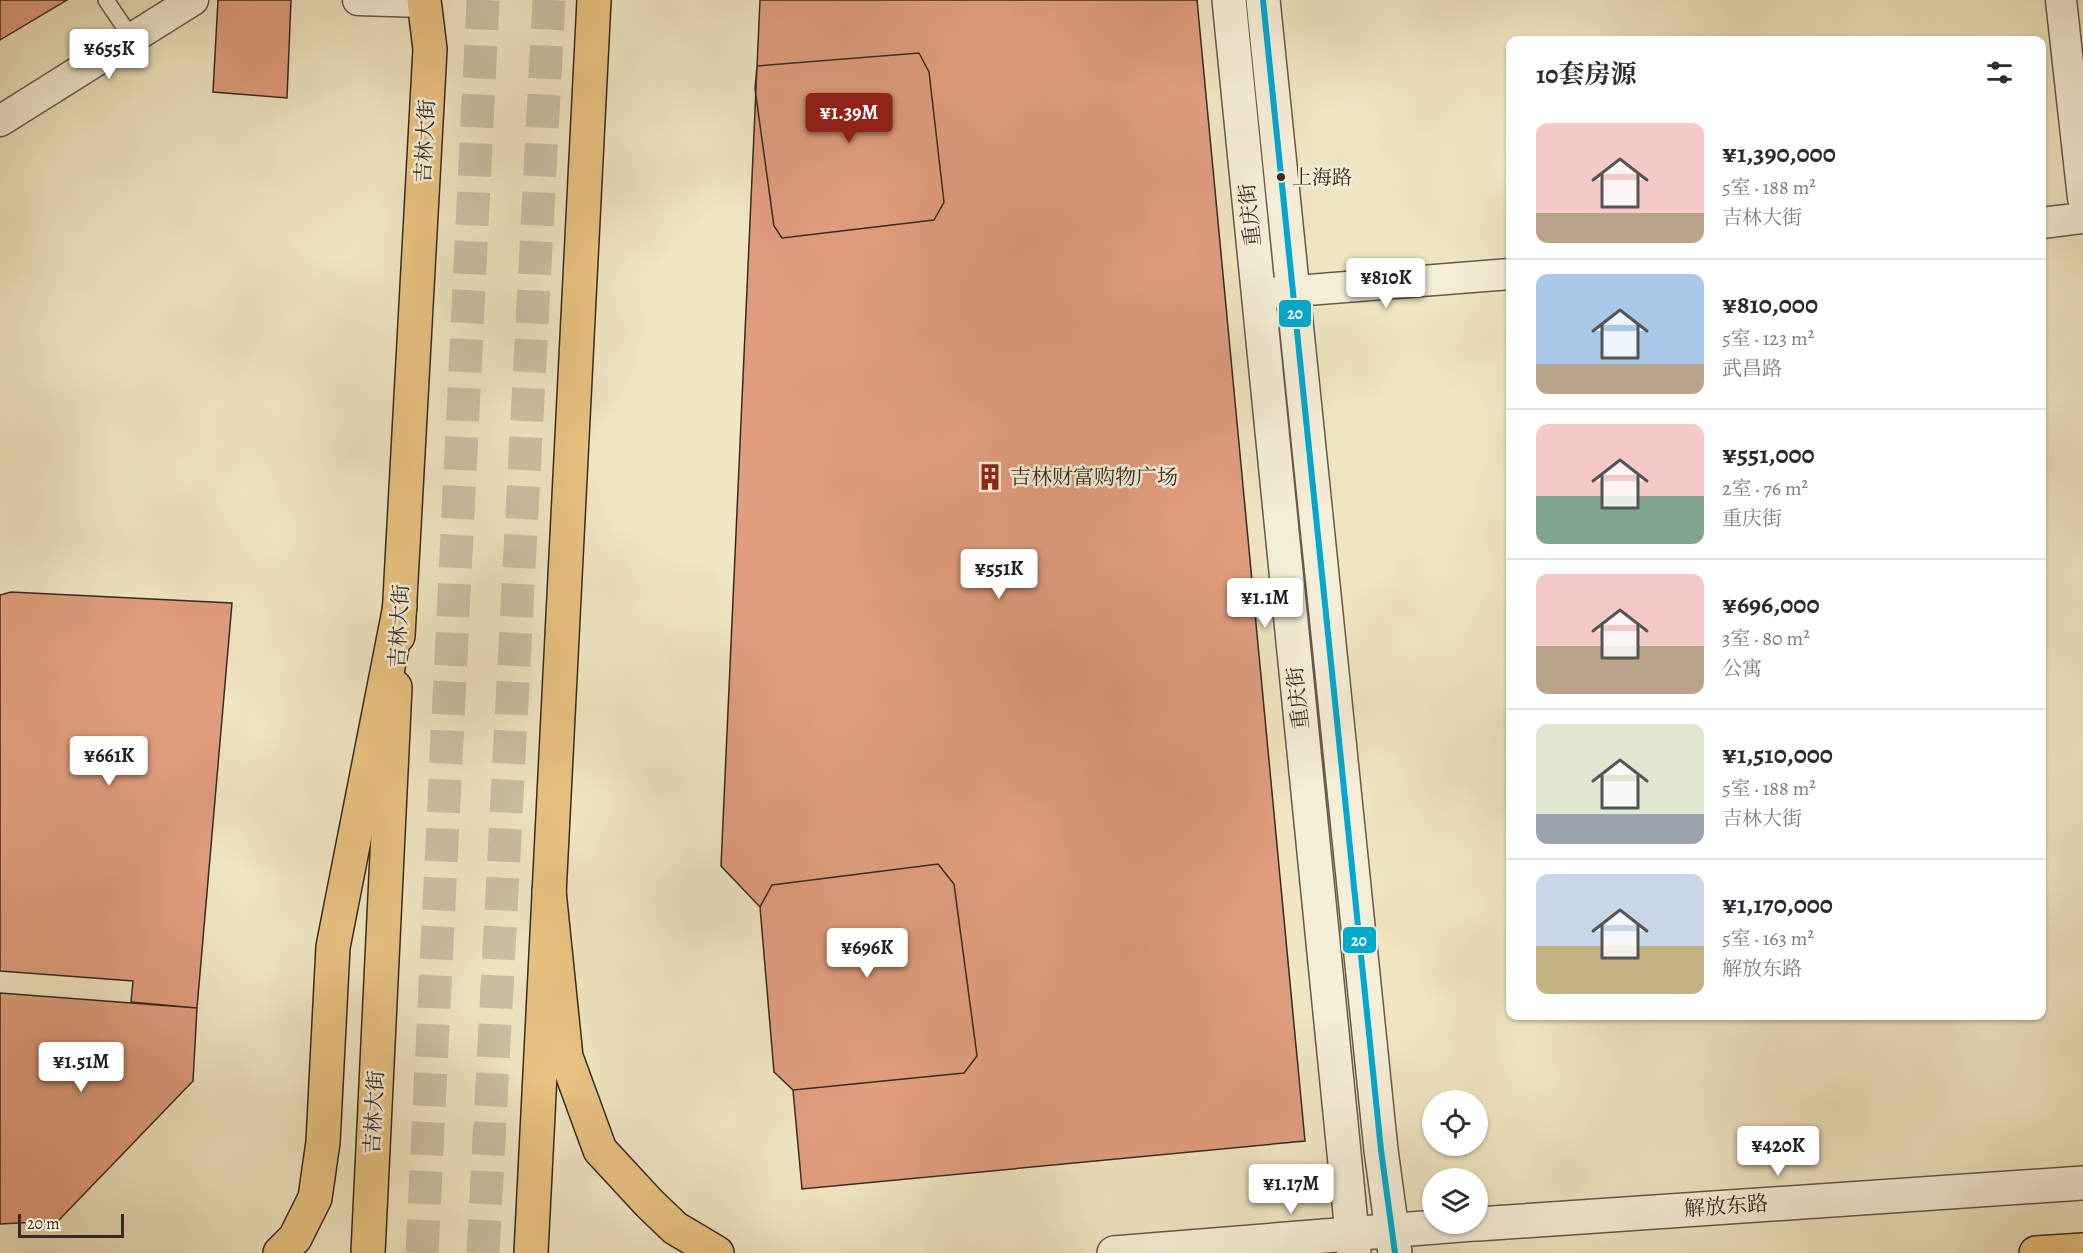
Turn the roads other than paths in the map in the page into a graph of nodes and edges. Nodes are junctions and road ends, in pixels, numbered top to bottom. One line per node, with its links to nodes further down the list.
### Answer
1 (106, 0): 9 (lane)
2 (193, 0): 9 (street)
3 (358, 0): 8 (street)
4 (594, 0): 18 (main road)
5 (1229, 0): 16 (street, 重庆街)
6 (1263, 0): 15 (street, 重庆街)
7 (2061, 0): 11 (street)
8 (424, 1): 17 (main road, 吉林大街)
9 (131, 37): 10 (street)
10 (0, 121)
11 (2083, 198)
12 (2083, 218): 13 (street)
13 (2046, 223)
14 (1506, 274): 15 (street)
15 (1293, 293): 16 (street); 22 (street, 重庆街)
16 (1258, 294): 23 (street, 重庆街)
17 (400, 606): 25 (main road); 26 (main road, 吉林大街)
18 (549, 891): 27 (main road); 28 (main road)
19 (2083, 1183): 20 (street, 解放东路)
20 (1488, 1223)
21 (1429, 1234): 22 (street, 解放东路)
22 (1393, 1242): 23 (street, 解放东路)
23 (1353, 1244): 29 (street, 解放东路)
24 (2083, 1250): 30 (main road)
25 (280, 1253)
26 (368, 1253)
27 (531, 1253)
28 (717, 1253)
29 (1114, 1253)
30 (2036, 1253)

